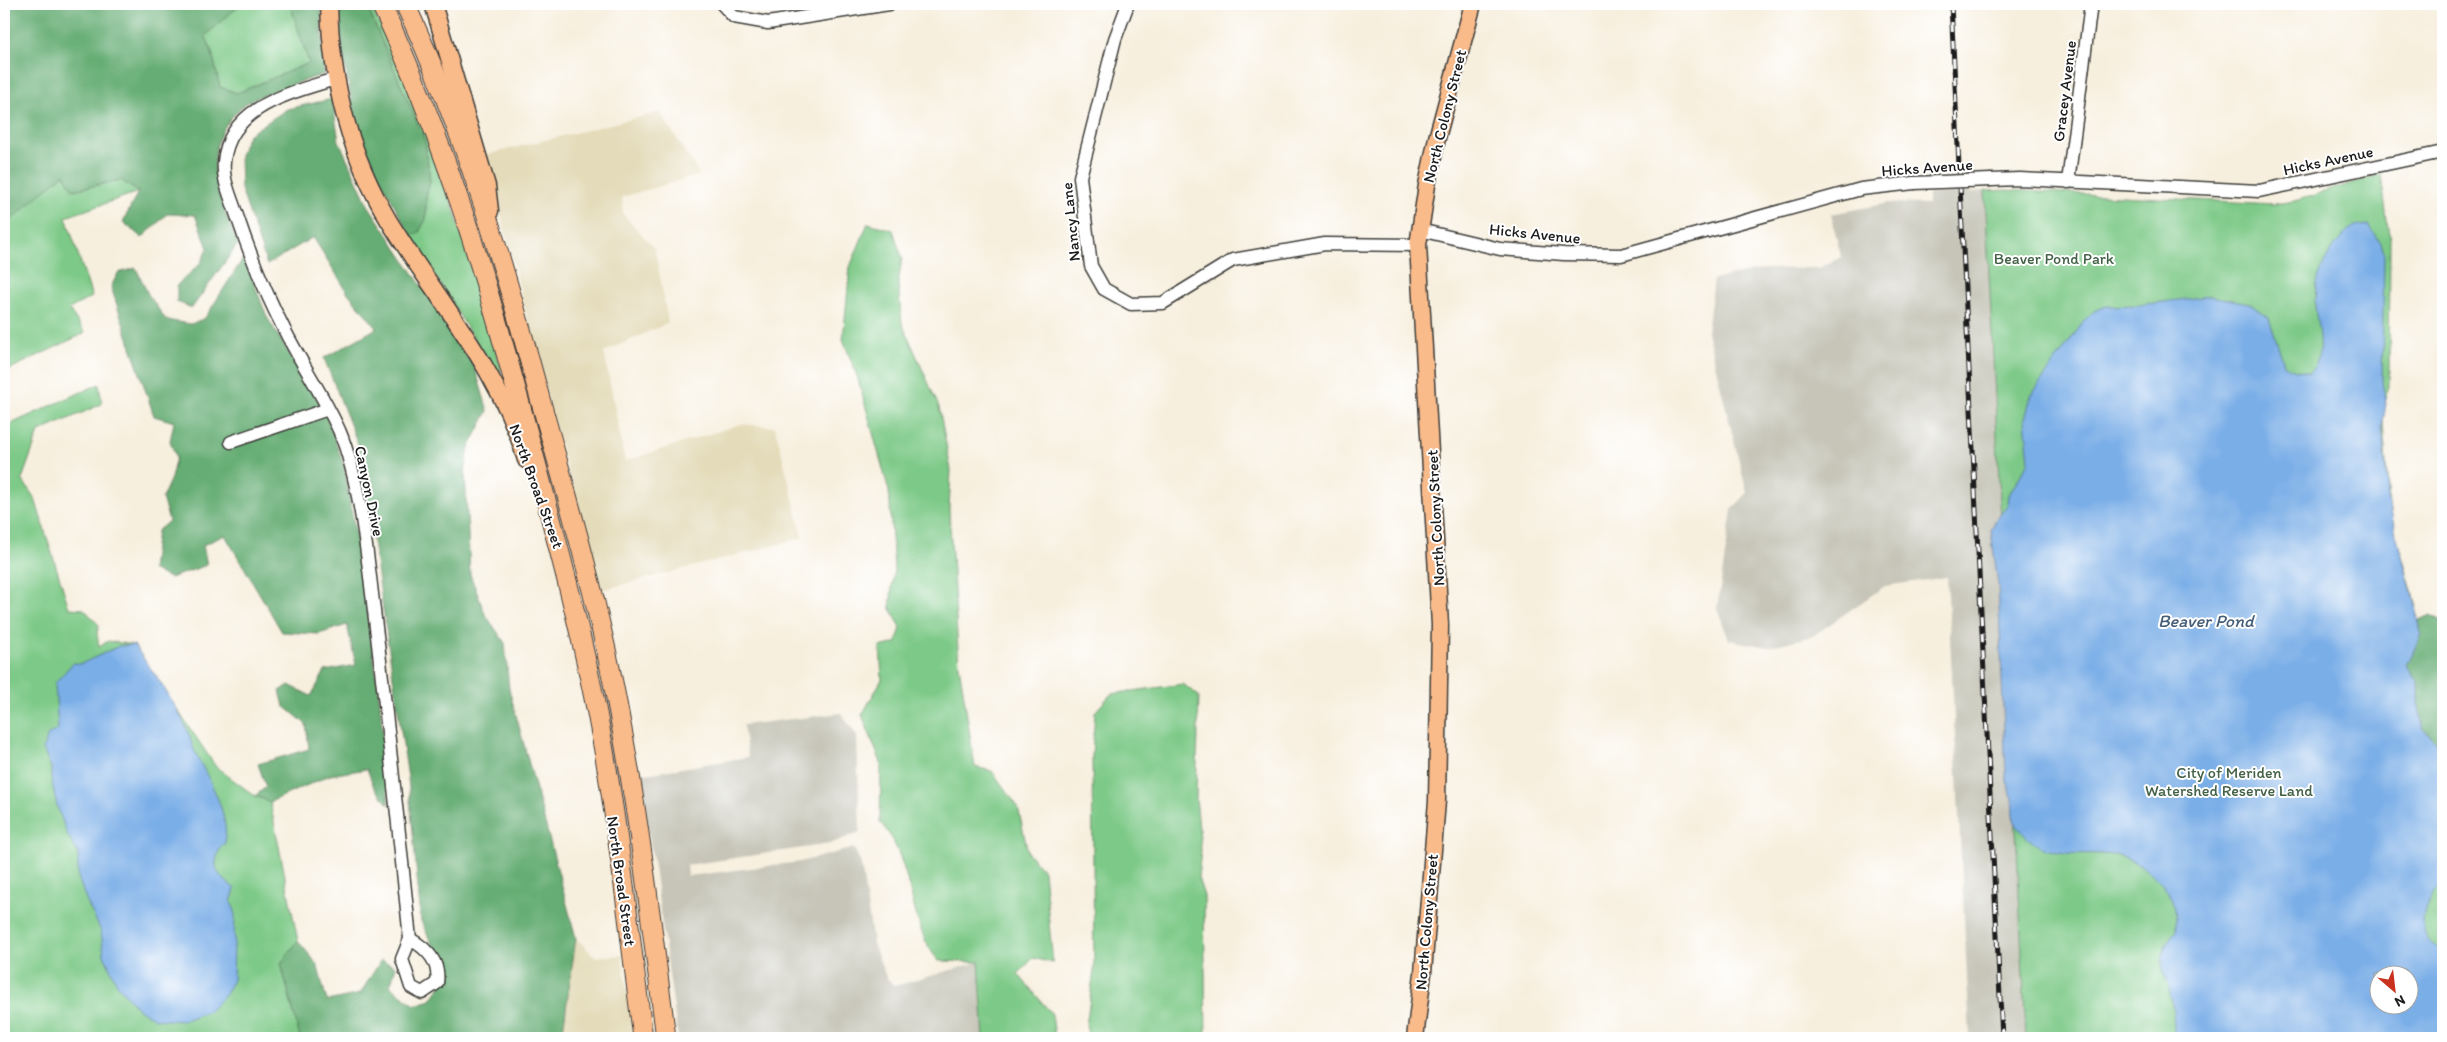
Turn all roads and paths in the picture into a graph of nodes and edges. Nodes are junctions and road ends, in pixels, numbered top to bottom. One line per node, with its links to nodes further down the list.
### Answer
1 (329, 4): 10 (main road, North Broad Street)
2 (381, 4): 17 (highway)
3 (405, 4): 13 (highway)
4 (433, 4): 13 (main road, North Broad Street)
5 (722, 4): 6 (street)
6 (889, 4)
7 (1128, 4): 14 (street, Nancy Lane)
8 (1473, 4): 14 (main road, North Colony Street)
9 (2091, 4): 12 (street, Gracey Avenue)
10 (335, 79): 15 (street, Canyon Drive); 17 (main road, North Broad Street)
11 (2443, 152): 12 (street, Hicks Avenue)
12 (2068, 182): 14 (street, Hicks Avenue, bridge)
13 (491, 224): 18 (highway, North Broad Street)
14 (1419, 238): 23 (main road, North Colony Street)
15 (328, 409): 16 (street); 20 (street, Canyon Drive)
16 (231, 442)
17 (550, 516): 19 (highway, North Broad Street)
18 (649, 908): 19 (highway); 22 (highway, North Broad Street)
19 (626, 912): 21 (highway, North Broad Street)
20 (410, 939)
21 (643, 1038)
22 (666, 1038)
23 (1415, 1038)

